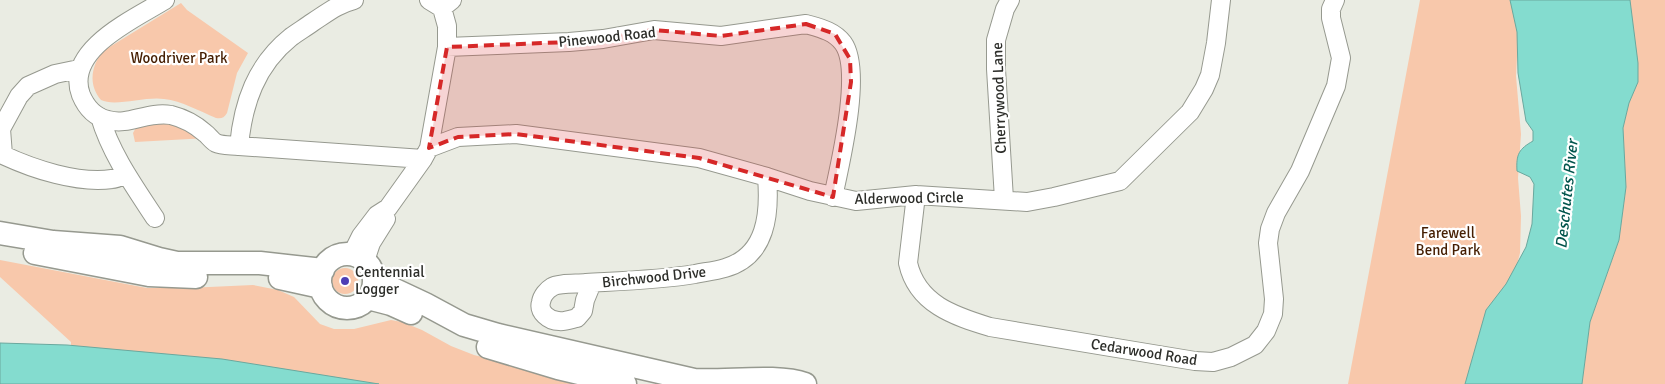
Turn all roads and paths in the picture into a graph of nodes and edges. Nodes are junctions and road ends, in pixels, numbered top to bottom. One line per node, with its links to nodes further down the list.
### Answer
1 (165, 0): 8 (street)
2 (354, 0): 10 (street)
3 (1010, 0): 16 (street, Cherrywood Lane)
4 (1221, 0): 16 (street, Alderwood Circle)
5 (1335, 0): 14 (street, Cedarwood Road)
6 (441, 2): 7 (street)
7 (447, 47): 11 (street); 15 (street, Pinewood Road)
8 (79, 69): 9 (street); 12 (street)
9 (100, 117): 10 (street); 12 (street)
10 (239, 146): 11 (street)
11 (427, 154): 13 (street, Alderwood Circle); 20 (street)
12 (126, 174): 17 (street)
13 (767, 177): 15 (street, Alderwood Circle); 22 (street, Birchwood Drive)
14 (916, 195): 15 (street, Alderwood Circle); 16 (street, Alderwood Circle)
15 (833, 197)
16 (1004, 199)
17 (155, 218)
18 (0, 233): 21 (main road)
19 (0, 247): 21 (main road)
20 (365, 272): 21 (main road); 21 (main road); 23 (main road); 24 (main road)
21 (322, 278)
22 (592, 283)
23 (625, 384)
24 (806, 384)

